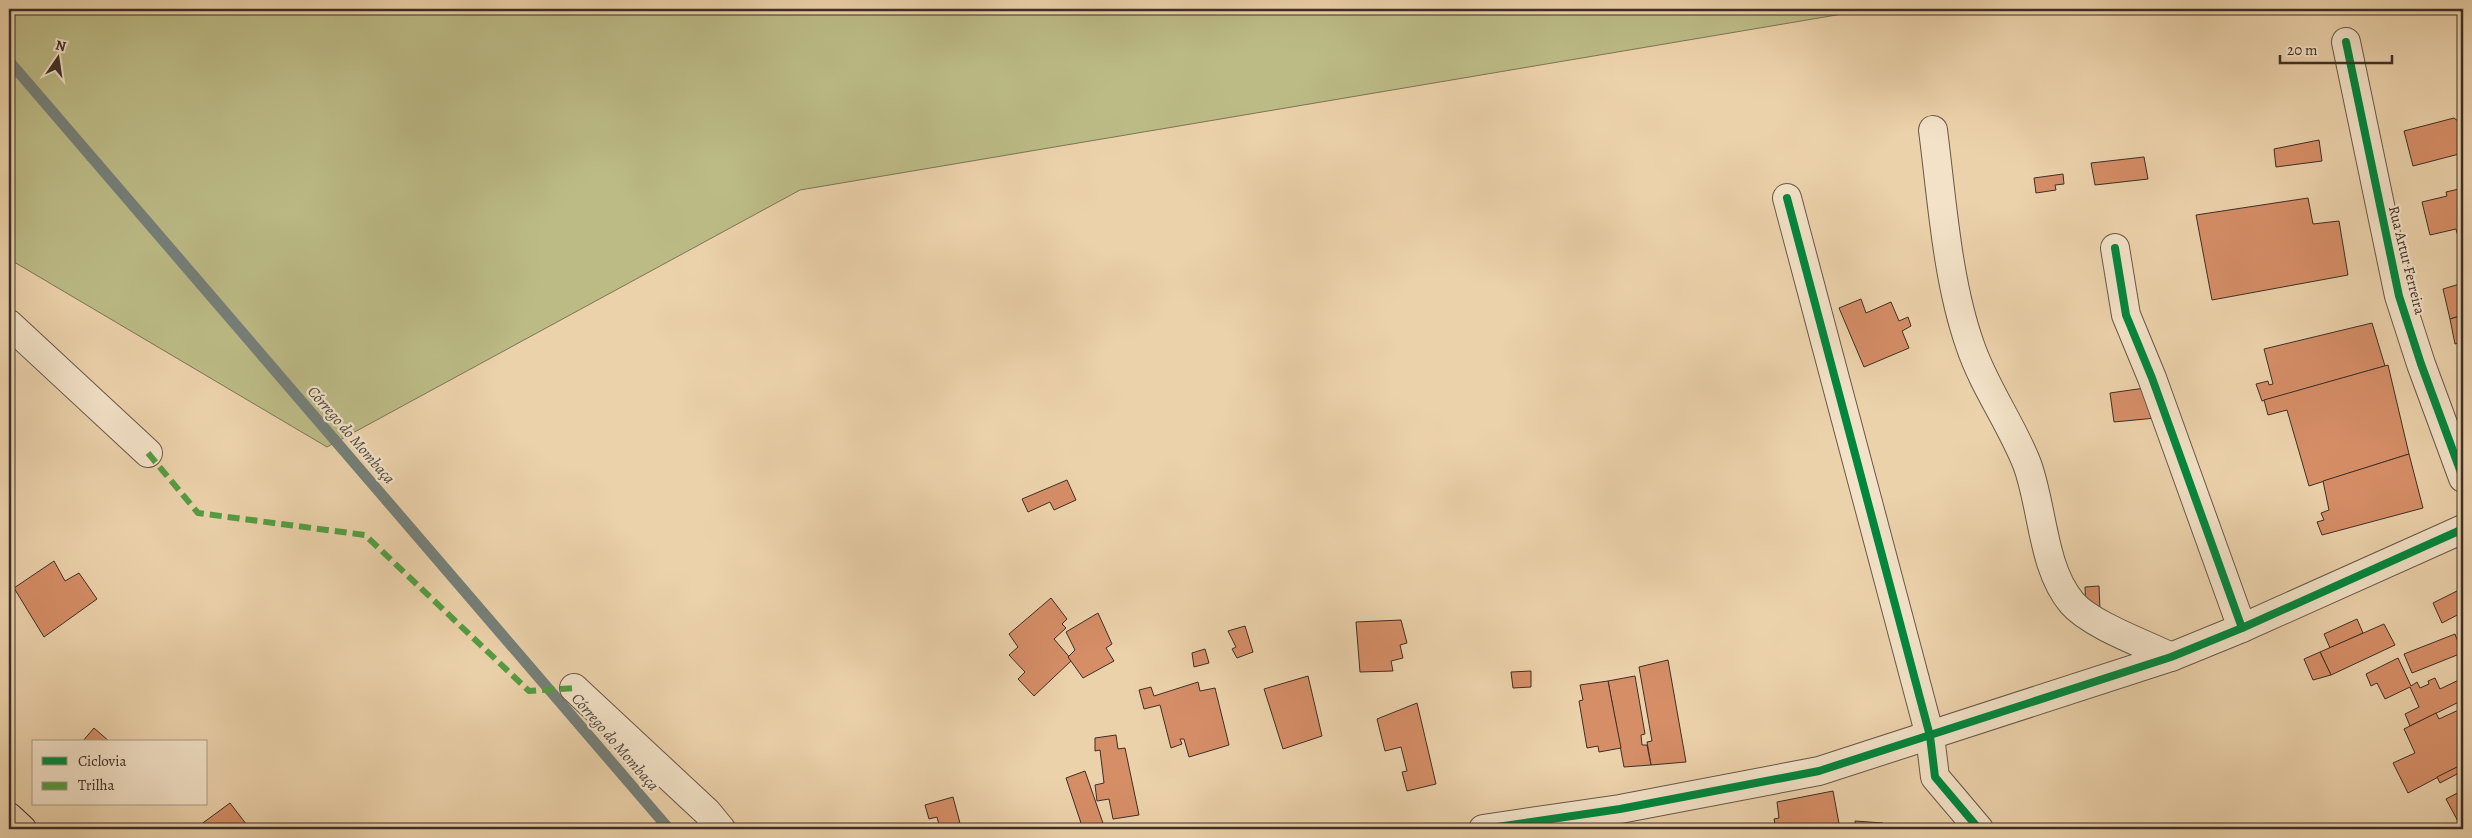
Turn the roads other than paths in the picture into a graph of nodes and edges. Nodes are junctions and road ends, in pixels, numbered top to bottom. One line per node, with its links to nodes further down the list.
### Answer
1 (2346, 42): 7 (street, Rua Artur Ferreira)
2 (1933, 130): 10 (street)
3 (1787, 198): 12 (street)
4 (2115, 248): 9 (street)
5 (9, 324): 6 (street)
6 (148, 453)
7 (2463, 478)
8 (2463, 529): 9 (street)
9 (2242, 628): 10 (street)
10 (2172, 657): 12 (street)
11 (574, 688): 15 (street)
12 (1930, 736): 16 (street); 17 (street)
13 (9, 816): 14 (main road)
14 (22, 829)
15 (721, 829)
16 (1484, 829)
17 (1979, 829)

